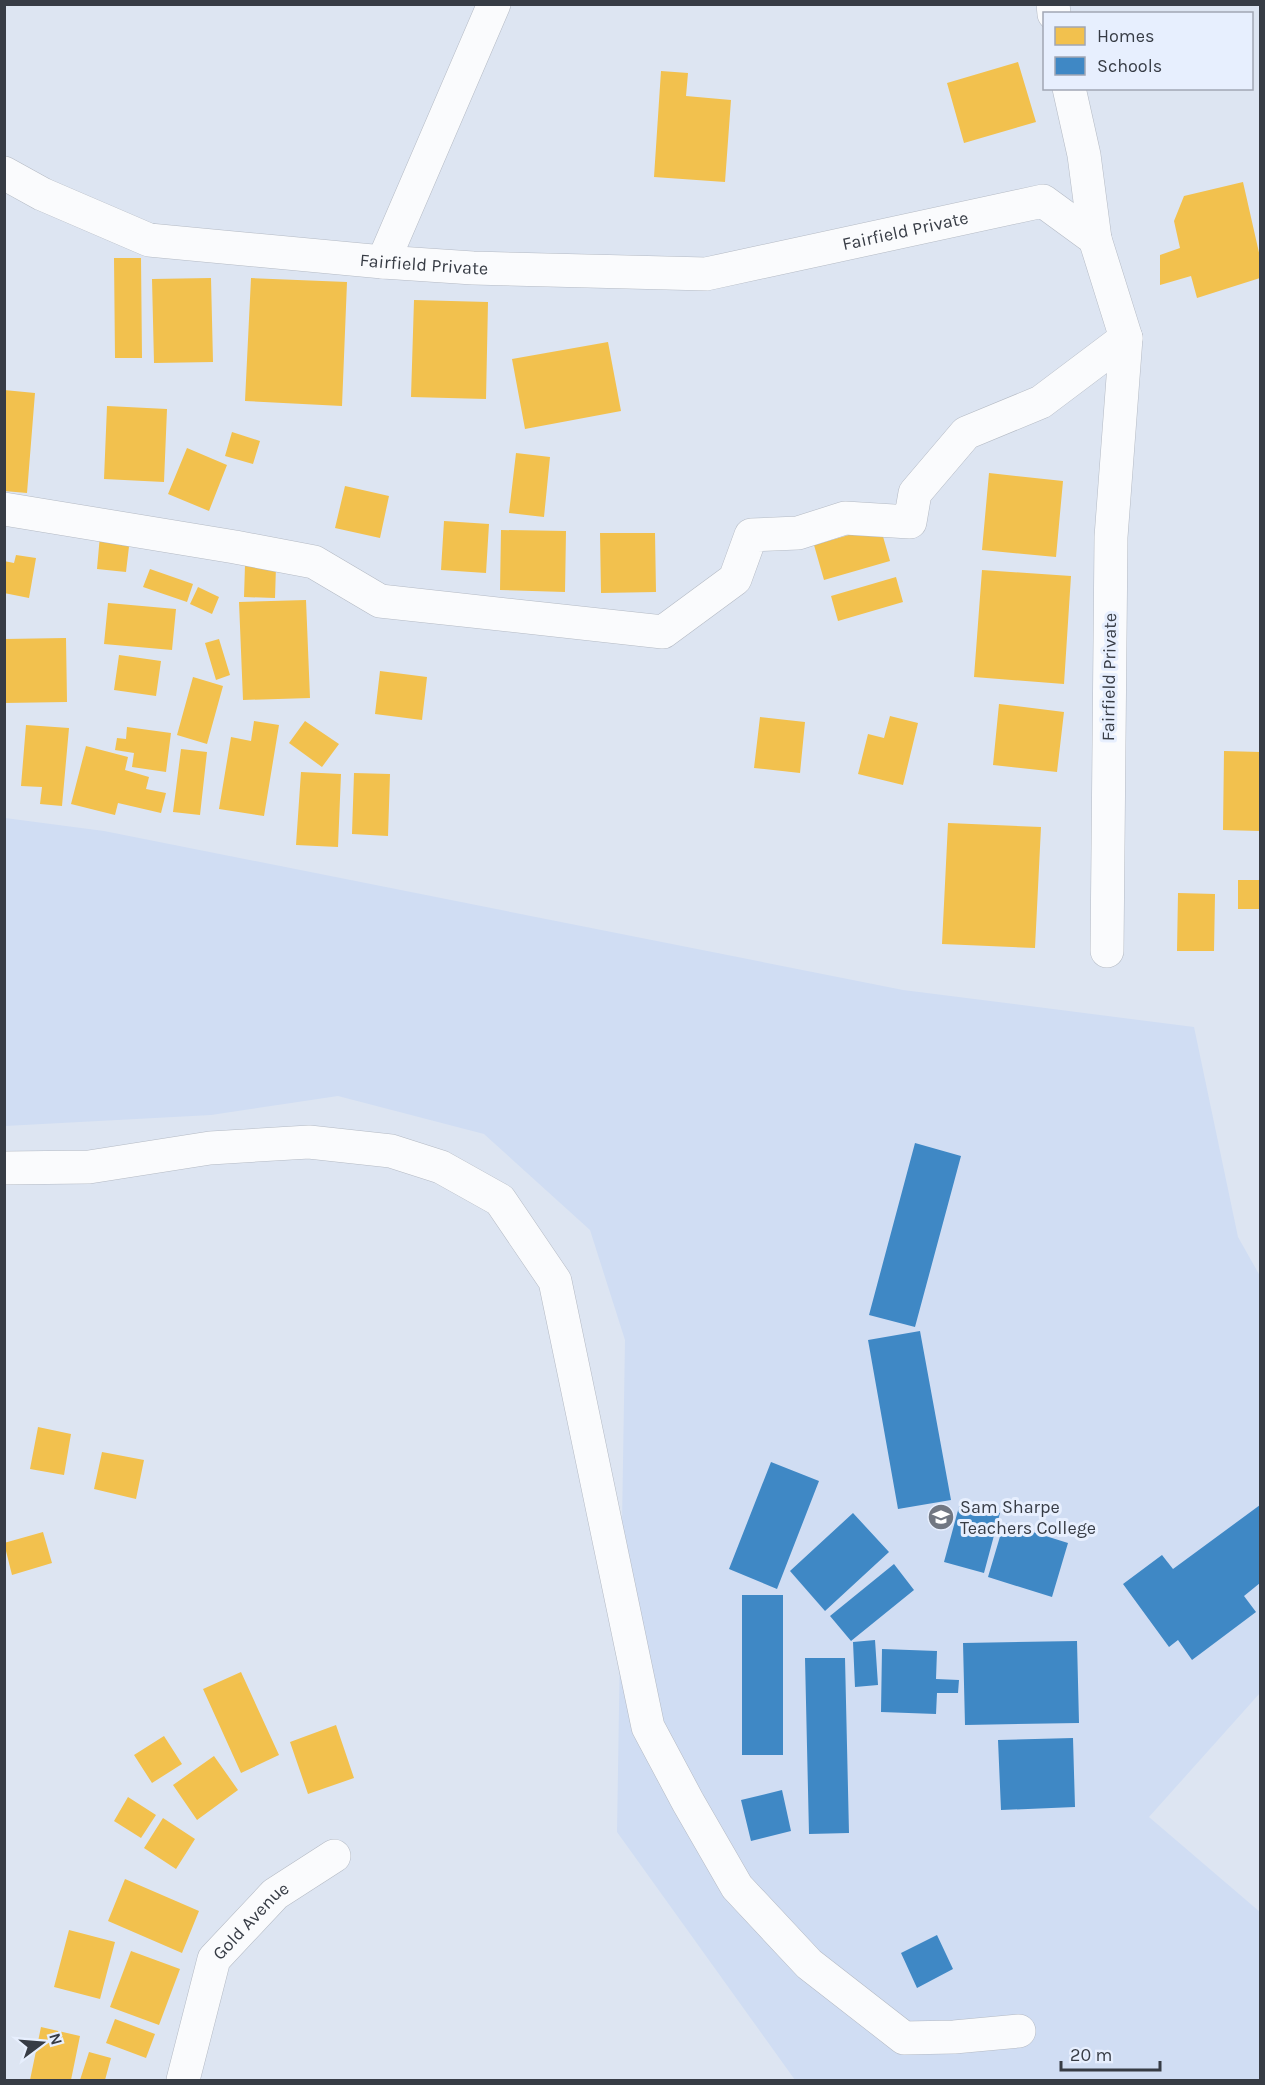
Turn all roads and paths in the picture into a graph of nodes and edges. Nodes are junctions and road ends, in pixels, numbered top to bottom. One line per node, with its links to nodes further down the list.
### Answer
1 (494, 4): 5 (street)
2 (1070, 90): 4 (street)
3 (4, 173): 5 (street, Fairfield Private)
4 (1095, 239): 5 (street, Fairfield Private); 6 (street, Fairfield Private)
5 (383, 262)
6 (1126, 339): 7 (street); 8 (street, Fairfield Private)
7 (4, 509)
8 (1107, 951)
9 (4, 1168): 11 (street)
10 (334, 1856): 12 (street, Gold Avenue)
11 (1019, 2031)
12 (183, 2080)

